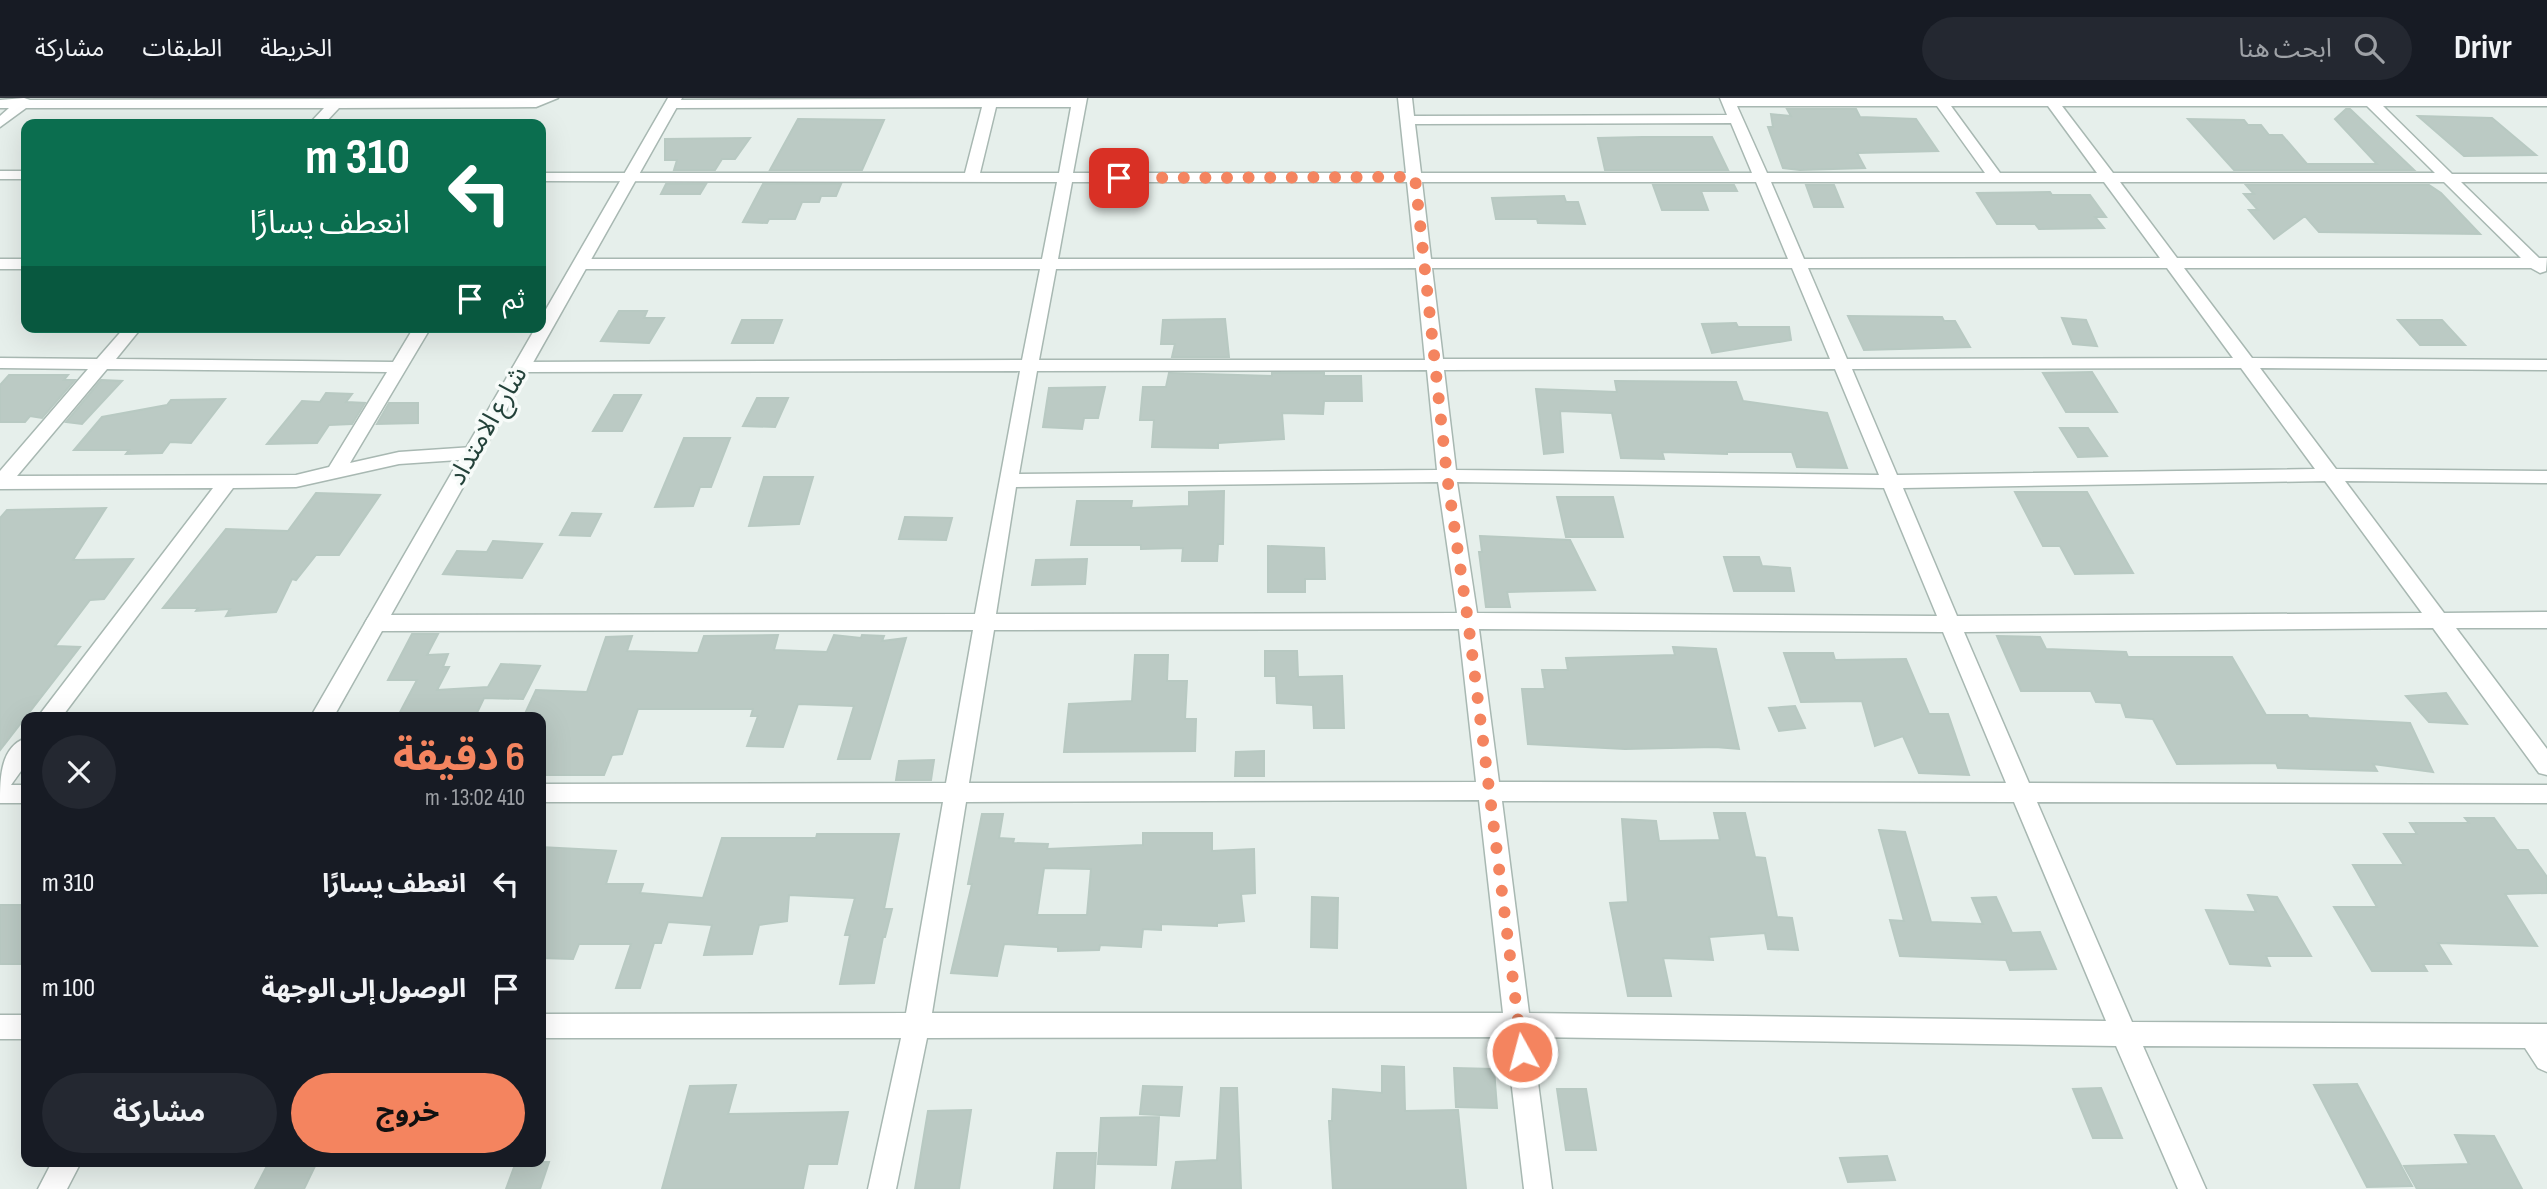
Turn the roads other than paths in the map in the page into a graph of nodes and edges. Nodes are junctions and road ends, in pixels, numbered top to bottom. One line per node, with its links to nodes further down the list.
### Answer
1 (551, 98): 8 (street)
2 (1405, 98): 16 (street)
3 (2369, 99): 5 (street); 6 (street); 28 (street)
4 (1939, 100): 5 (street); 14 (street); 22 (street)
5 (2050, 100): 27 (street)
6 (2518, 100): 11 (street)
7 (26, 101): 8 (street); 13 (street); 17 (street)
8 (337, 101): 15 (street)
9 (673, 101): 12 (street); 23 (street, شارع الامتداد)
10 (1079, 101): 12 (street); 25 (street)
11 (2547, 102)
12 (990, 103): 24 (street)
13 (0, 104)
14 (1731, 106): 16 (street); 26 (street)
15 (321, 119)
16 (1408, 120): 21 (street)
17 (0, 123)
18 (0, 175): 19 (street)
19 (21, 175)
20 (546, 177): 23 (street)
21 (1415, 177): 25 (street); 26 (street); 30 (street)
22 (1996, 177): 26 (street); 27 (street)
23 (630, 178): 24 (street); 36 (street, شارع الامتداد)
24 (971, 178): 25 (street)
25 (1066, 178): 33 (street)
26 (1763, 178): 31 (street)
27 (2108, 178): 28 (street); 32 (street)
28 (2449, 178): 29 (street); 37 (street)
29 (2547, 178)
30 (1424, 262): 31 (street); 33 (street); 47 (street)
31 (1799, 262): 32 (street); 45 (street)
32 (2171, 262): 37 (street); 44 (street)
33 (1049, 263): 36 (street); 46 (street)
34 (0, 264): 35 (street)
35 (21, 264)
36 (581, 264): 38 (street, شارع الامتداد)
37 (2543, 267)
38 (546, 325)
39 (129, 333): 43 (street)
40 (420, 333): 49 (street)
41 (541, 333): 50 (street, شارع الامتداد)
42 (0, 363): 43 (street)
43 (102, 363): 49 (street); 59 (street)
44 (2247, 363): 45 (street); 48 (street); 53 (street)
45 (1843, 364): 47 (street); 58 (street)
46 (1028, 365): 47 (street); 50 (street); 57 (street)
47 (1437, 365): 54 (street)
48 (2547, 365)
49 (400, 367): 52 (street)
50 (522, 367): 51 (street, شارع الامتداد)
51 (473, 453): 52 (street); 63 (street, شارع الامتداد)
52 (334, 474): 56 (street)
53 (2330, 475): 55 (street); 58 (street); 60 (street)
54 (1447, 476): 57 (street); 58 (street); 62 (street)
55 (2547, 477)
56 (228, 481): 59 (street); 66 (street)
57 (1007, 481): 64 (street)
58 (1890, 481): 65 (street)
59 (0, 482)
60 (2439, 620): 61 (street); 65 (street); 69 (street)
61 (2547, 620)
62 (1468, 621): 64 (street); 65 (street); 71 (street)
63 (375, 623): 64 (street); 67 (street, شارع الامتداد)
64 (983, 623): 73 (street)
65 (1953, 624): 74 (street)
66 (53, 712)
67 (324, 712)
68 (21, 754): 70 (street)
69 (2547, 766)
70 (0, 782)
71 (1489, 791): 73 (street); 74 (street); 79 (street)
72 (546, 793): 73 (street)
73 (956, 793): 78 (street)
74 (2021, 793): 77 (street); 83 (street)
75 (0, 794): 76 (street)
76 (21, 794)
77 (2547, 794)
78 (917, 1024): 79 (street); 80 (street); 88 (street)
79 (1518, 1024): 83 (street); 89 (street)
80 (546, 1026)
81 (0, 1027): 82 (street)
82 (21, 1027)
83 (2124, 1034): 84 (street); 90 (street)
84 (2539, 1036): 85 (street)
85 (2547, 1059)
86 (64, 1167): 87 (street)
87 (52, 1189)
88 (882, 1189)
89 (1538, 1189)
90 (2192, 1189)

